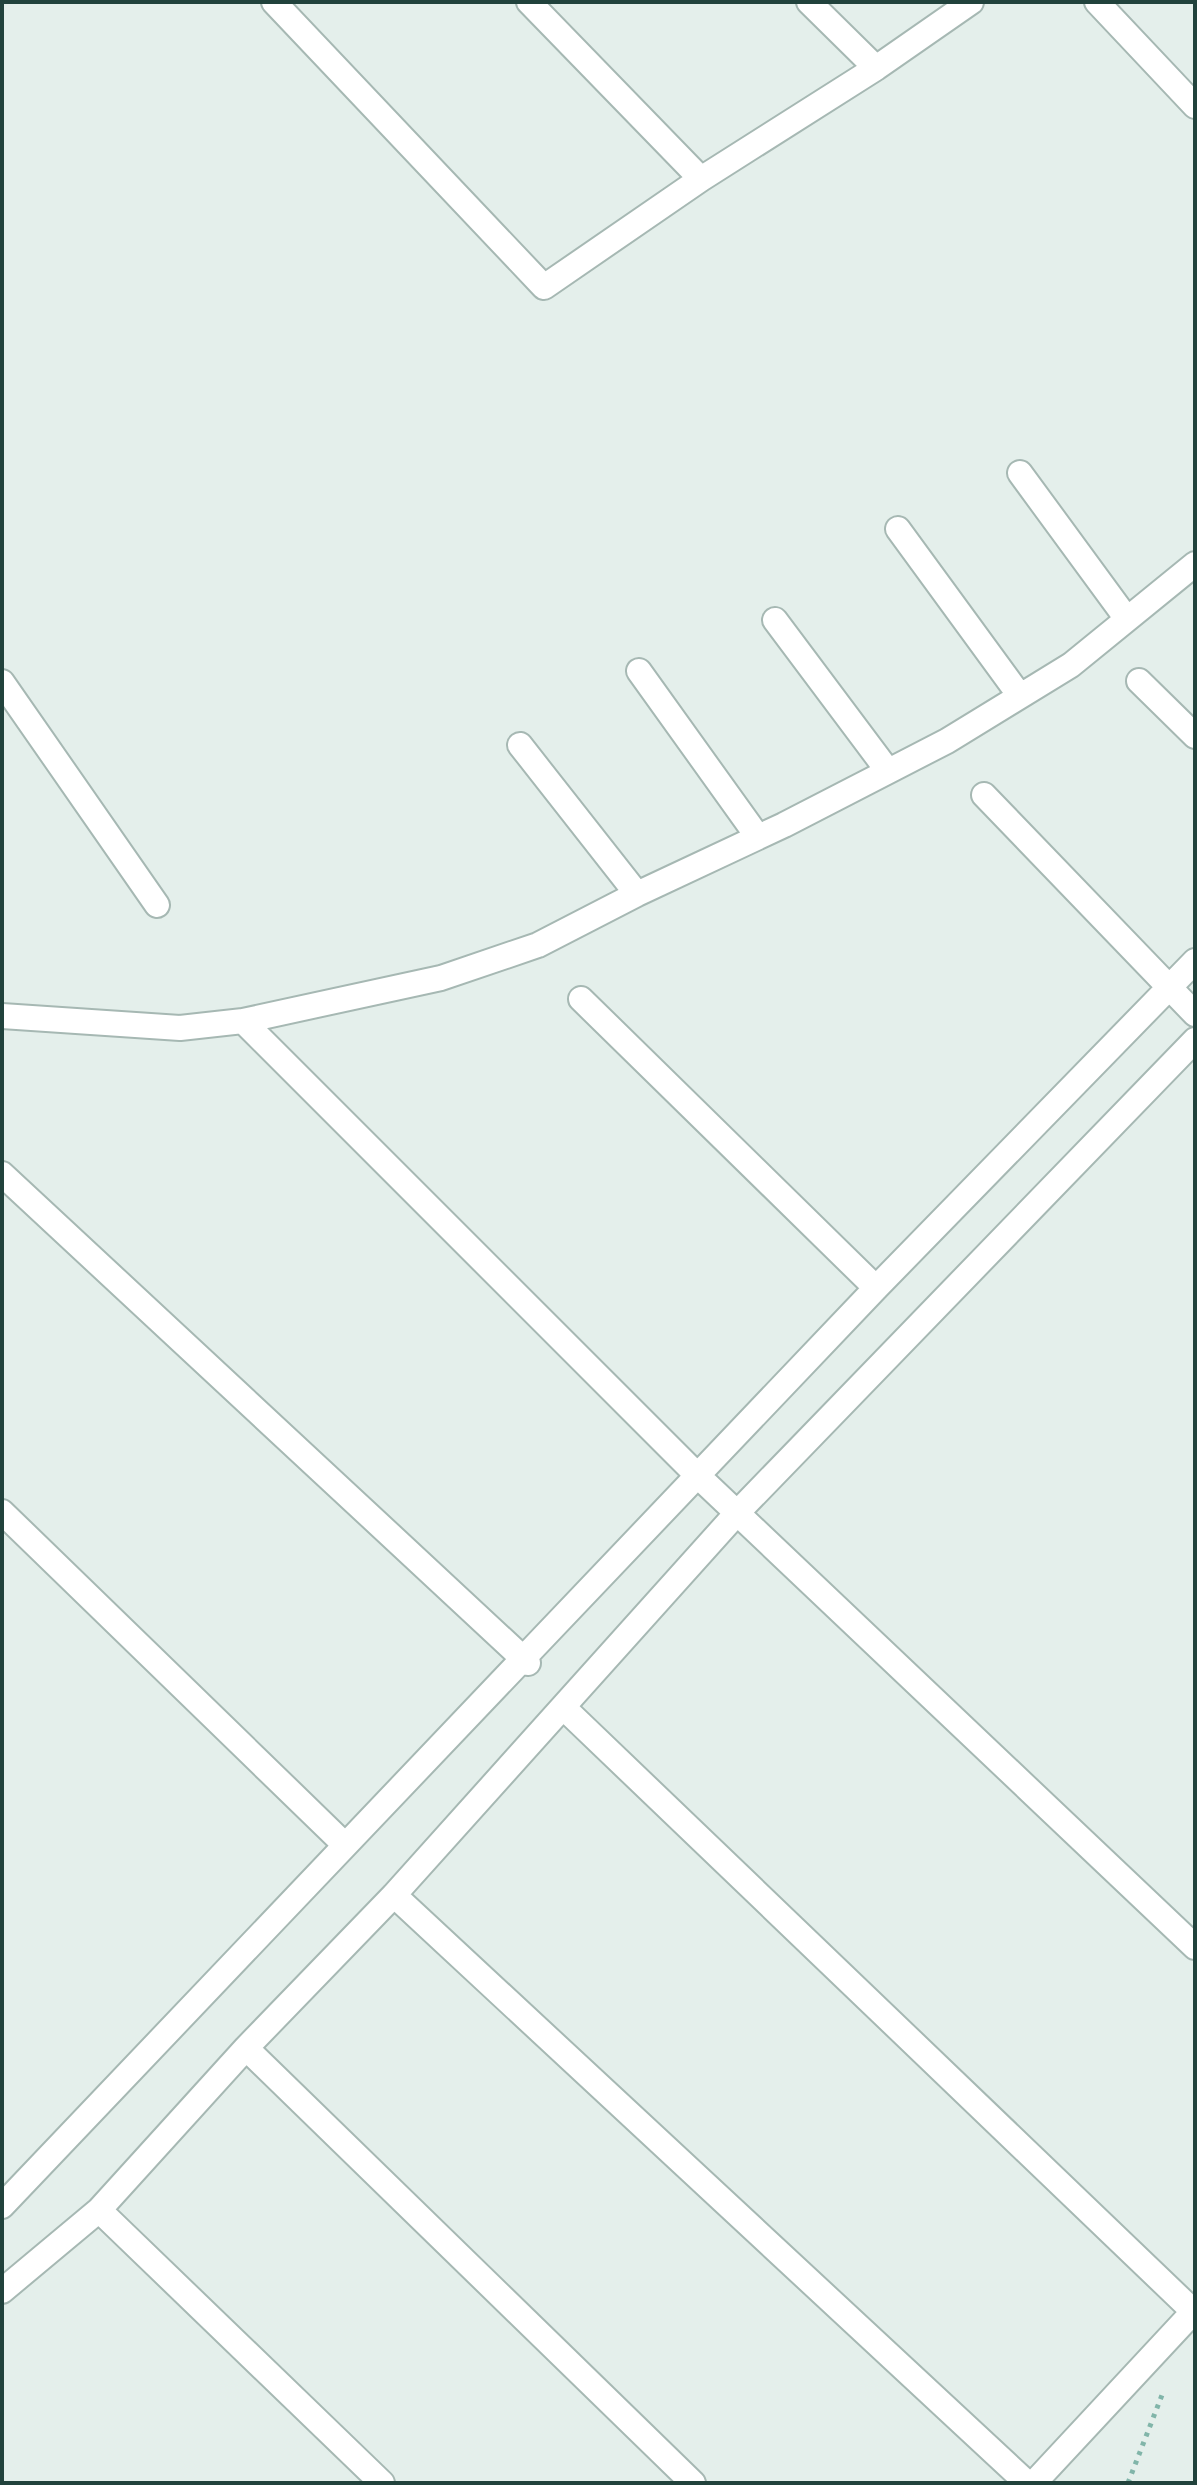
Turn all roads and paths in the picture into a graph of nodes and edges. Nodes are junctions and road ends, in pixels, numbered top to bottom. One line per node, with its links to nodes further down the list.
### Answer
1 (274, 2): 8 (street)
2 (529, 2): 8 (street)
3 (809, 2): 6 (street)
4 (971, 2): 6 (street)
5 (1097, 2): 7 (street)
6 (876, 68): 8 (street)
7 (1195, 106)
8 (701, 179)
9 (1020, 473): 12 (street)
10 (898, 529): 17 (street)
11 (1195, 564): 12 (street)
12 (1127, 619): 17 (street)
13 (775, 620): 20 (street)
14 (639, 671): 22 (street)
15 (1139, 681): 18 (street)
16 (2, 682): 24 (street)
17 (1020, 696): 20 (street)
18 (1195, 736)
19 (520, 745): 23 (street)
20 (888, 771): 22 (street)
21 (984, 795): 26 (street)
22 (758, 837): 23 (street)
23 (637, 894): 30 (street)
24 (157, 905)
25 (1195, 961): 26 (street)
26 (1170, 986): 28 (street); 33 (street)
27 (581, 999): 33 (street)
28 (1195, 1014)
29 (2, 1016): 30 (street)
30 (243, 1021): 34 (street)
31 (1195, 1040): 36 (street)
32 (2, 1174): 37 (street)
33 (876, 1288): 34 (street)
34 (697, 1475): 36 (street); 37 (street)
35 (2, 1512): 39 (street)
36 (737, 1513): 38 (street); 41 (street)
37 (526, 1660): 39 (street)
38 (563, 1707): 40 (street); 46 (street)
39 (345, 1845): 43 (street)
40 (394, 1895): 42 (street); 49 (street)
41 (1195, 1947)
42 (246, 2048): 44 (street); 48 (street)
43 (2, 2206)
44 (99, 2210): 45 (street); 47 (street)
45 (2, 2291)
46 (1194, 2311): 50 (street)
47 (382, 2483)
48 (693, 2483)
49 (1027, 2483)
50 (1034, 2483)

